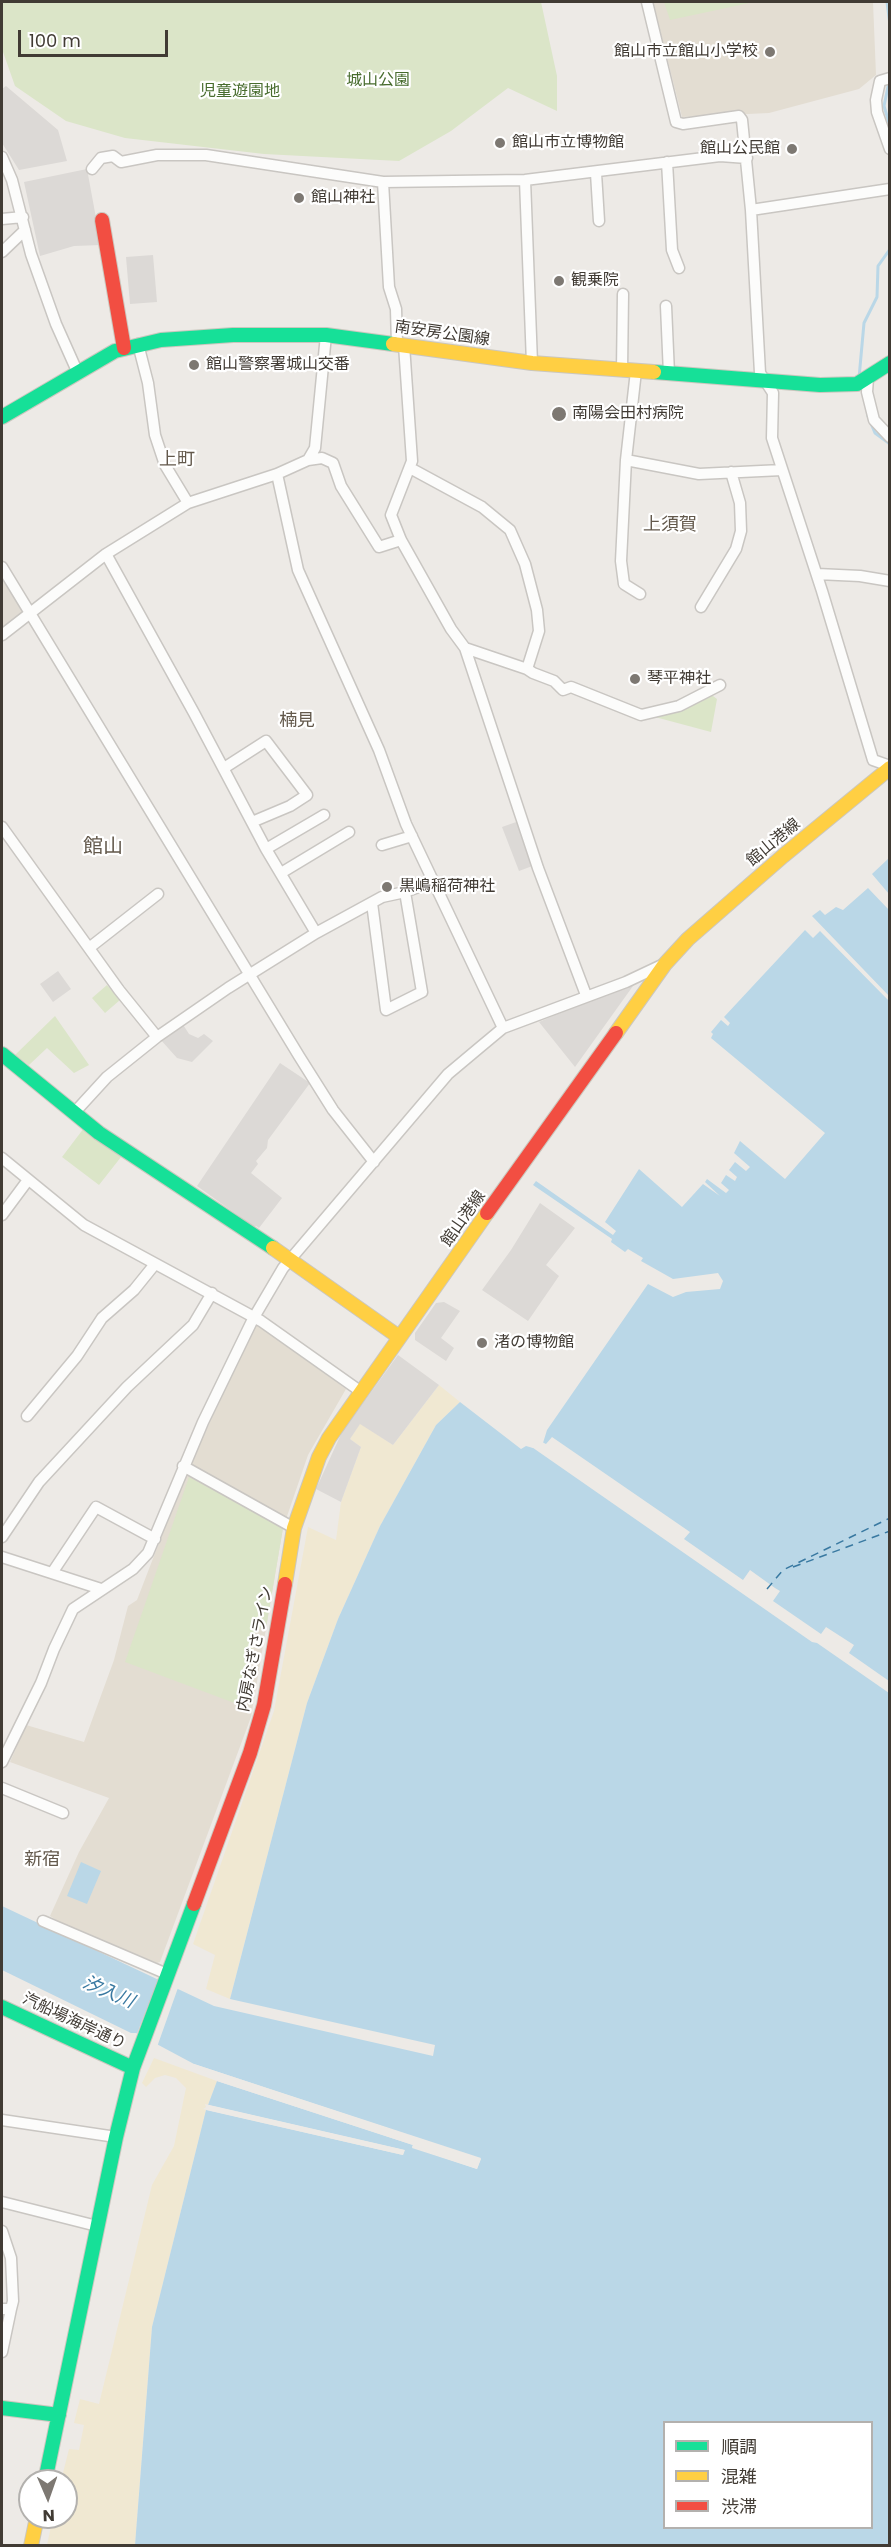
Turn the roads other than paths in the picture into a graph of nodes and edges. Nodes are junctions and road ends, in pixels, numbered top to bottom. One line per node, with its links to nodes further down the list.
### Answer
1 (647, 2): 5 (street)
2 (887, 78): 3 (street)
3 (890, 149)
4 (2, 158): 13 (street)
5 (747, 158): 6 (street); 12 (street)
6 (668, 162): 8 (street); 19 (street)
7 (92, 169): 10 (street)
8 (596, 173): 9 (street); 16 (street)
9 (525, 180): 10 (street); 25 (street)
10 (383, 183): 23 (street)
11 (890, 189): 12 (street)
12 (751, 210): 30 (street)
13 (23, 217): 14 (street); 17 (street)
14 (2, 219)
15 (102, 220): 24 (main road)
16 (599, 220)
17 (25, 230): 18 (street); 28 (street)
18 (2, 252)
19 (679, 268)
20 (623, 294): 27 (street)
21 (666, 306): 29 (street)
22 (326, 335): 23 (main road, 南安房公園線); 24 (main road, 南安房公園線); 35 (street)
23 (401, 344): 25 (main road, 南安房公園線); 36 (street)
24 (131, 346): 28 (main road, 南安房公園線); 40 (street)
25 (532, 363): 27 (main road, 南安房公園線)
26 (890, 363): 31 (main road)
27 (629, 370): 29 (main road, 南安房公園線); 34 (street)
28 (78, 371): 32 (main road, 南安房公園線)
29 (669, 374): 30 (main road, 南安房公園線)
30 (763, 380): 31 (main road, 南安房公園線); 37 (street)
31 (863, 381): 33 (street)
32 (2, 417)
33 (890, 437)
34 (626, 459): 38 (street); 46 (street)
35 (308, 460): 39 (street); 41 (street)
36 (410, 468): 41 (street); 51 (street)
37 (782, 470): 38 (street); 44 (street)
38 (731, 472): 47 (street)
39 (277, 474): 40 (street); 59 (street)
40 (188, 503): 42 (street)
41 (401, 540): 50 (street)
42 (106, 554): 48 (street); 54 (street)
43 (2, 567): 48 (street)
44 (817, 574): 45 (street); 53 (street)
45 (890, 581)
46 (640, 594)
47 (701, 607)
48 (27, 613): 49 (street); 70 (street)
49 (2, 635)
50 (465, 648): 51 (street); 71 (street)
51 (527, 669): 52 (street)
52 (720, 686)
53 (890, 767): 69 (main road, 館山港線)
54 (224, 768): 56 (street); 56 (street)
55 (324, 815): 61 (street)
56 (252, 822): 61 (street)
57 (2, 827): 68 (street)
58 (349, 832): 62 (street)
59 (412, 836): 60 (street); 63 (street)
60 (382, 845)
61 (266, 849): 62 (street)
62 (281, 873): 67 (street)
63 (432, 882): 64 (street); 72 (street)
64 (405, 892): 66 (street); 66 (street)
65 (158, 894): 68 (street)
66 (372, 903): 67 (street)
67 (316, 933): 70 (street)
68 (89, 948): 73 (street)
69 (665, 964): 71 (street); 84 (main road, 館山港線)
70 (250, 975): 73 (street); 77 (street)
71 (586, 995): 72 (street)
72 (503, 1028): 77 (street)
73 (157, 1036): 75 (street)
74 (2, 1054): 75 (main road)
75 (74, 1113): 80 (main road)
76 (2, 1158): 78 (street)
77 (374, 1162): 80 (street)
78 (28, 1180): 79 (street); 81 (street)
79 (2, 1215)
80 (290, 1259): 83 (street); 84 (main road)
81 (155, 1264): 82 (street); 86 (street)
82 (212, 1293): 83 (street); 89 (street)
83 (253, 1319): 85 (street); 87 (street)
84 (399, 1337): 85 (main road, 内房なぎさライン)
85 (360, 1391): 88 (main road, 内房なぎさライン)
86 (27, 1416)
87 (183, 1466): 88 (street); 90 (street)
88 (294, 1528): 98 (main road, 内房なぎさライン)
89 (2, 1537)
90 (155, 1539): 92 (street); 93 (street)
91 (2, 1557): 92 (street)
92 (52, 1573): 93 (street)
93 (101, 1589): 94 (street)
94 (2, 1762)
95 (2, 1788): 96 (street)
96 (63, 1813)
97 (43, 1921): 98 (street)
98 (166, 1977): 100 (main road, 内房なぎさライン)
99 (2, 2007): 100 (main road, 汽船場海岸通り)
100 (134, 2068): 102 (main road, 内房なぎさライン)
101 (2, 2120): 102 (street)
102 (116, 2137): 104 (main road, 内房なぎさライン)
103 (2, 2202): 104 (street)
104 (97, 2226): 110 (main road, 内房なぎさライン)
105 (2, 2231): 106 (street)
106 (7, 2264): 107 (street)
107 (6, 2309): 108 (street)
108 (2, 2352)
109 (2, 2408): 110 (main road)
110 (59, 2415): 111 (main road, 内房なぎさライン)
111 (48, 2469)
112 (35, 2529): 113 (main road)
113 (31, 2546)

